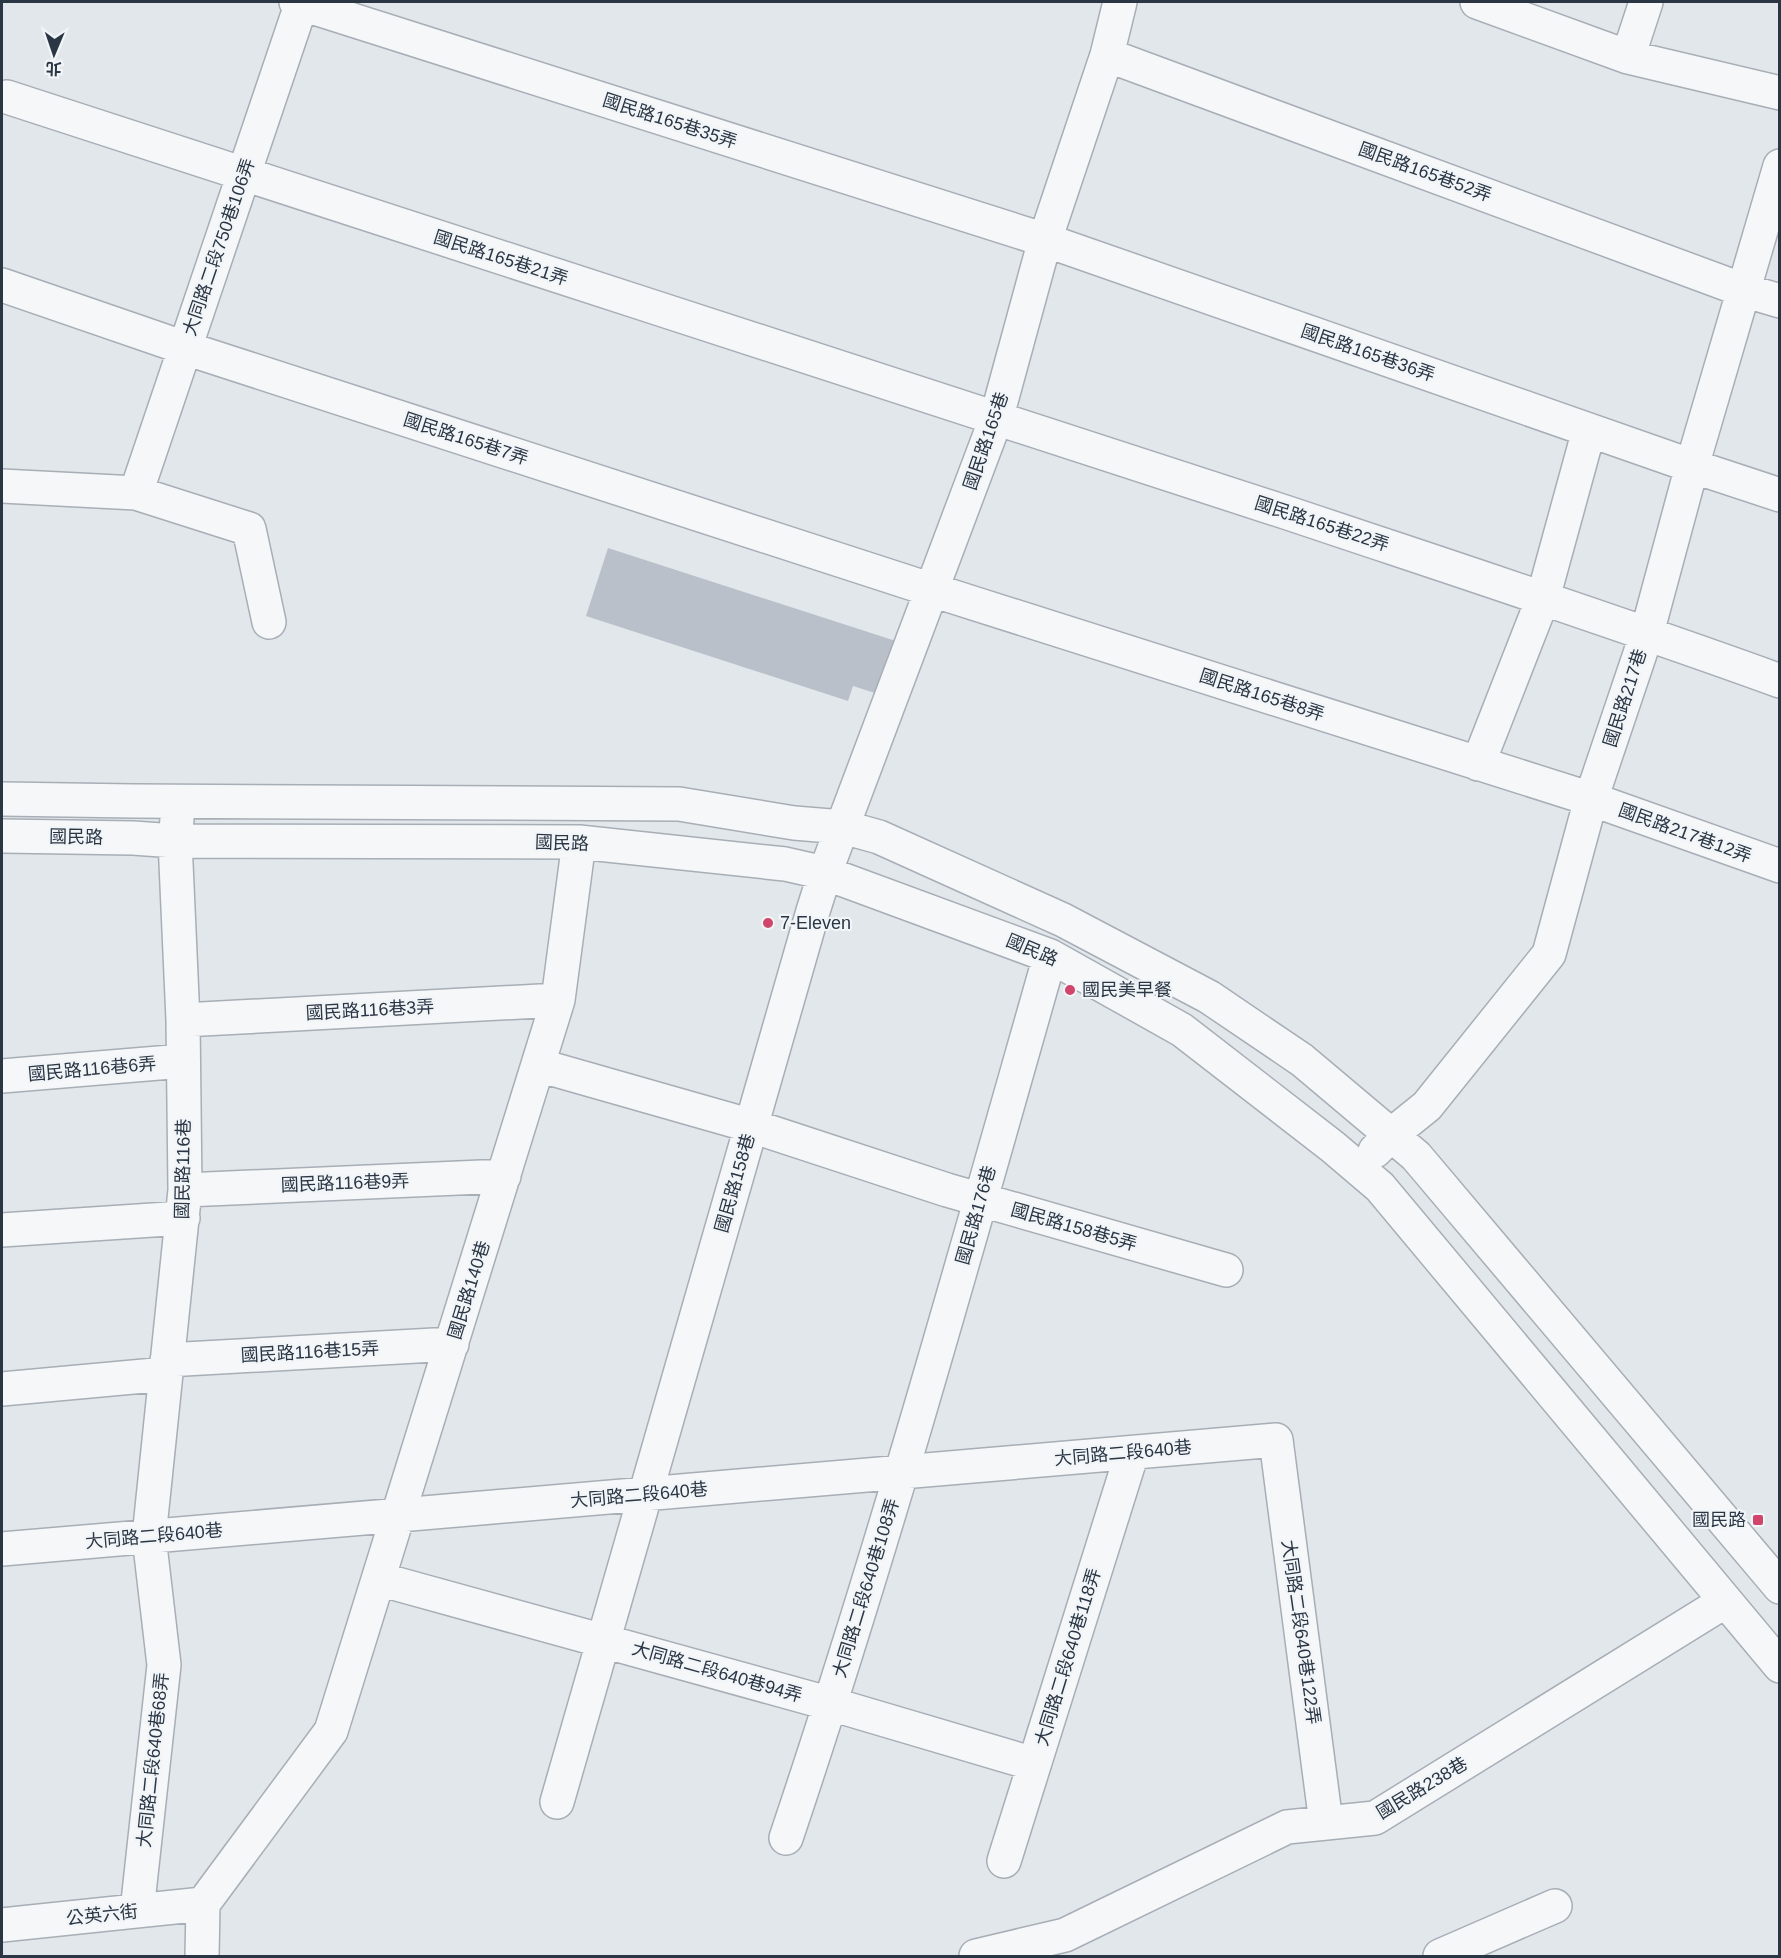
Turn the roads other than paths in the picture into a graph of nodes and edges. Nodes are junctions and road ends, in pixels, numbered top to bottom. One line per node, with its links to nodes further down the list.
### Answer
1 (300, 2): 10 (street, 大同路二段750巷106弄); 11 (street, 國民路165巷35弄)
2 (1120, 2): 5 (street, 國民路165巷)
3 (1477, 2): 6 (street)
4 (1646, 2): 6 (street)
5 (1107, 55): 11 (street, 國民路165巷); 13 (street, 國民路165巷52弄)
6 (1628, 57): 7 (street)
7 (1779, 93)
8 (7, 97): 10 (street, 國民路165巷21弄)
9 (1779, 166): 13 (street, 國民路217巷)
10 (243, 175): 15 (street, 大同路二段750巷106弄); 16 (street, 國民路165巷21弄)
11 (1045, 240): 16 (street, 國民路165巷); 17 (street, 國民路165巷36弄)
12 (2, 285): 15 (street, 國民路165巷7弄)
13 (1743, 290): 14 (street, 國民路165巷52弄); 18 (street, 國民路217巷)
14 (1779, 301)
15 (185, 348): 20 (street, 大同路二段750巷106弄); 22 (street, 國民路165巷7弄)
16 (997, 416): 22 (street, 國民路165巷); 23 (street, 國民路165巷22弄)
17 (1589, 430): 18 (street, 國民路165巷36弄); 23 (street)
18 (1692, 466): 21 (street, 國民路165巷36弄); 25 (street, 國民路217巷)
19 (2, 486): 20 (street)
20 (136, 493): 24 (street)
21 (1779, 495)
22 (932, 590): 27 (street, 國民路165巷8弄); 31 (street, 國民路165巷)
23 (1542, 598): 25 (street, 國民路165巷22弄); 27 (street)
24 (269, 622)
25 (1647, 633): 26 (street, 國民路165巷22弄); 29 (street, 國民路217巷)
26 (1779, 681)
27 (1479, 764): 29 (street, 國民路165巷8弄)
28 (2, 799): 30 (street, 國民路)
29 (1591, 799): 35 (street, 國民路217巷12弄); 44 (street, 國民路217巷)
30 (178, 800): 31 (street, 國民路); 33 (street, 國民路116巷)
31 (843, 827): 36 (street, 國民路165巷); 44 (street, 國民路)
32 (2, 836): 33 (street, 國民路)
33 (175, 842): 34 (street, 國民路); 39 (street, 國民路116巷)
34 (579, 843): 36 (street, 國民路); 38 (street, 國民路140巷)
35 (1779, 866)
36 (825, 873): 37 (street, 國民路); 43 (street, 國民路158巷)
37 (1050, 956): 45 (street, 國民路); 47 (street, 國民路176巷)
38 (558, 1000): 39 (street, 國民路116巷3弄); 41 (street, 國民路140巷)
39 (183, 1020): 40 (street, 國民路116巷)
40 (183, 1061): 42 (street, 國民路116巷6弄); 48 (street, 國民路116巷)
41 (538, 1065): 43 (street); 46 (street, 國民路140巷)
42 (2, 1077)
43 (752, 1126): 47 (street, 國民路158巷5弄); 57 (street, 國民路158巷)
44 (1390, 1136): 45 (street, 國民路217巷); 62 (street, 國民路)
45 (1359, 1167): 63 (street, 國民路)
46 (504, 1176): 48 (street, 國民路116巷9弄); 51 (street, 國民路140巷)
47 (981, 1200): 50 (street, 國民路158巷5弄); 56 (street, 國民路176巷)
48 (184, 1204): 49 (street, 國民路116巷9弄); 52 (street, 國民路116巷)
49 (2, 1230)
50 (1226, 1270)
51 (452, 1344): 52 (street, 國民路116巷15弄); 58 (street, 國民路140巷)
52 (167, 1367): 53 (street, 國民路116巷15弄); 59 (street, 國民路116巷)
53 (2, 1389)
54 (1276, 1440): 55 (street, 大同路二段640巷); 69 (street, 大同路二段640巷122弄)
55 (1132, 1453): 56 (street, 大同路二段640巷); 67 (street, 大同路二段640巷118弄)
56 (900, 1473): 57 (street, 大同路二段640巷); 66 (street, 大同路二段640巷108弄)
57 (644, 1494): 58 (street, 大同路二段640巷); 64 (street)
58 (398, 1515): 59 (street, 大同路二段640巷); 61 (street, 國民路140巷)
59 (148, 1537): 60 (street, 大同路二段640巷); 74 (street, 大同路二段640巷68弄)
60 (2, 1549)
61 (379, 1579): 64 (street, 大同路二段640巷94弄); 72 (street, 國民路140巷)
62 (1779, 1587)
63 (1724, 1602): 65 (street, 國民路); 69 (street, 國民路238巷)
64 (603, 1640): 66 (street, 大同路二段640巷94弄); 68 (street)
65 (1779, 1666)
66 (831, 1704): 67 (street); 70 (street, 大同路二段640巷108弄)
67 (1034, 1764): 71 (street, 大同路二段640巷118弄)
68 (557, 1802)
69 (1326, 1823): 76 (street, 國民路238巷)
70 (786, 1838)
71 (1004, 1861)
72 (203, 1904): 74 (street, 公英六街); 77 (street)
73 (1555, 1906): 79 (street)
74 (137, 1911): 75 (street, 公英六街)
75 (2, 1925)
76 (1070, 1946): 78 (street, 國民路238巷)
77 (202, 1956)
78 (975, 1956)
79 (1440, 1956)

